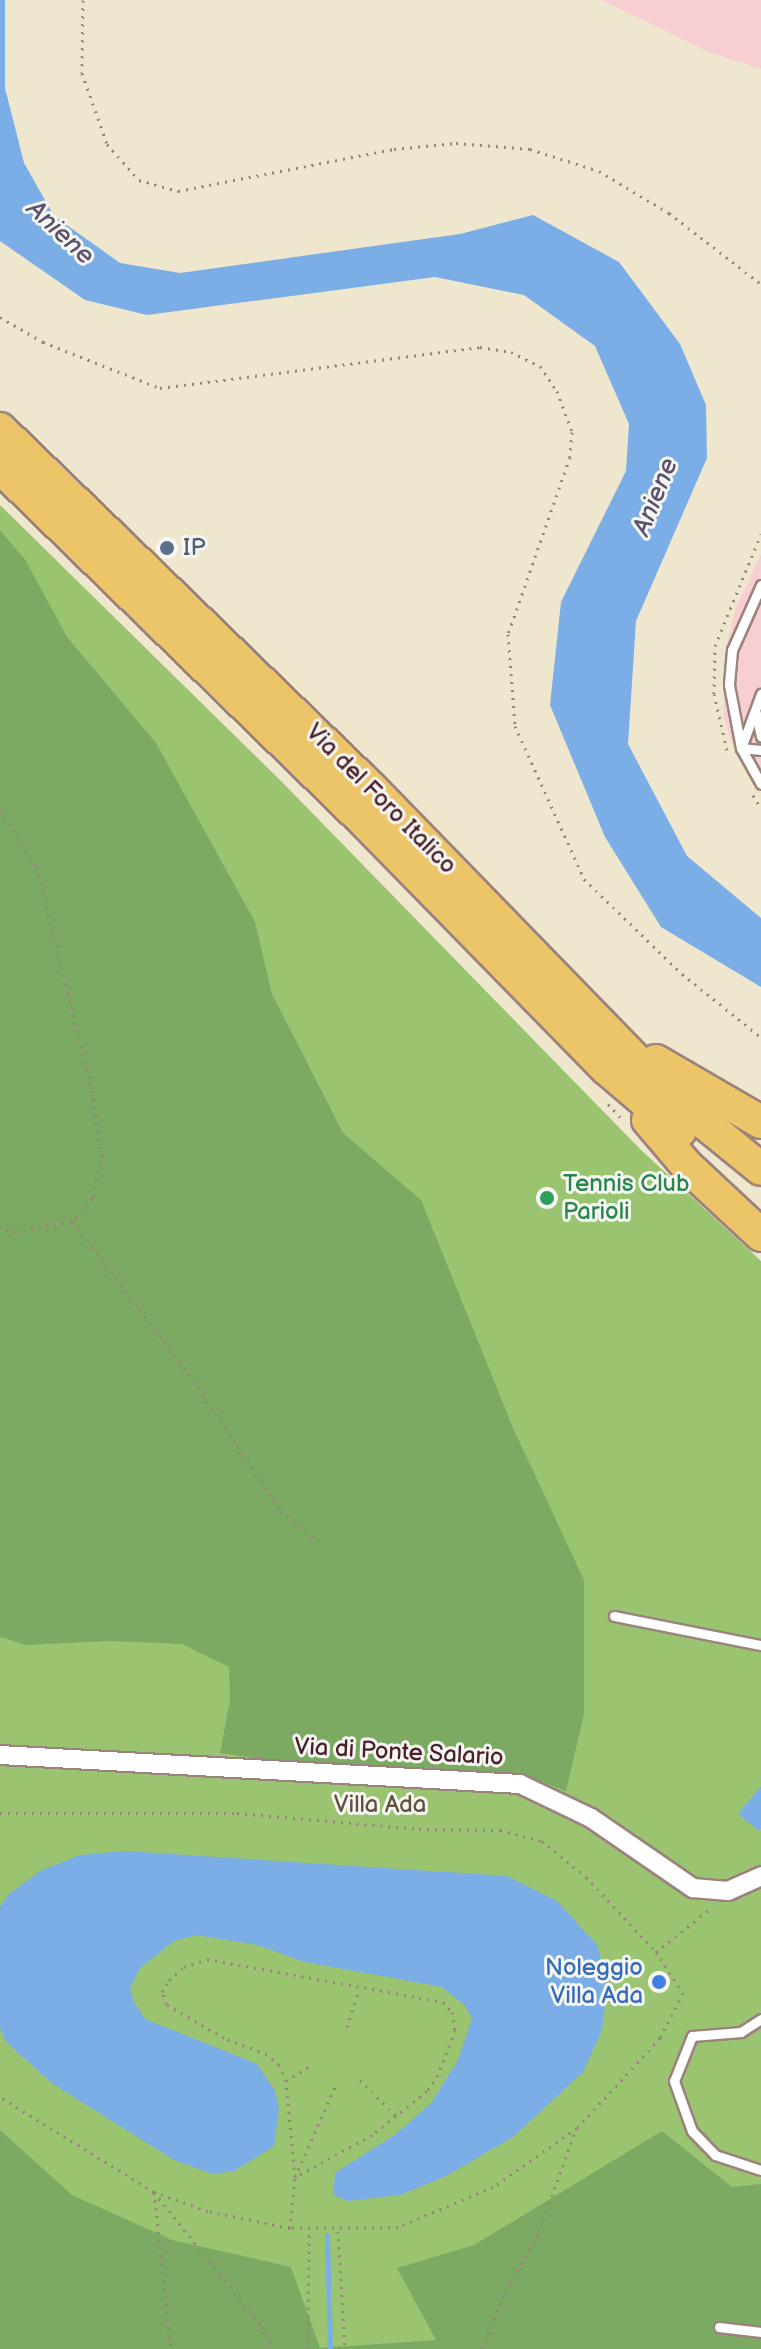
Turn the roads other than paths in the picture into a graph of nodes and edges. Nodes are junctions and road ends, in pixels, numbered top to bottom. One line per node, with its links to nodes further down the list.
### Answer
1 (0, 429): 10 (highway, Via del Foro Italico)
2 (0, 467): 11 (highway, Via del Foro Italico)
3 (761, 585): 7 (lane)
4 (761, 694): 5 (lane)
5 (755, 710): 6 (lane); 7 (lane)
6 (761, 736)
7 (741, 748): 8 (lane); 9 (lane)
8 (761, 750)
9 (761, 784)
10 (599, 1024): 12 (highway); 13 (highway, Via del Foro Italico)
11 (606, 1068): 16 (highway); 17 (highway, Via del Foro Italico)
12 (761, 1122)
13 (708, 1127): 14 (highway); 15 (highway, Via del Foro Italico)
14 (761, 1158)
15 (761, 1169)
16 (705, 1182): 18 (highway); 19 (highway)
17 (761, 1194)
18 (761, 1221)
19 (761, 1235)
20 (614, 1616): 21 (lane)
21 (761, 1645)
22 (0, 1755): 23 (street, Via di Ponte Salario)
23 (761, 1876)
24 (761, 2019): 25 (lane)
25 (761, 2170)
26 (719, 2327): 27 (lane)
27 (761, 2332)

